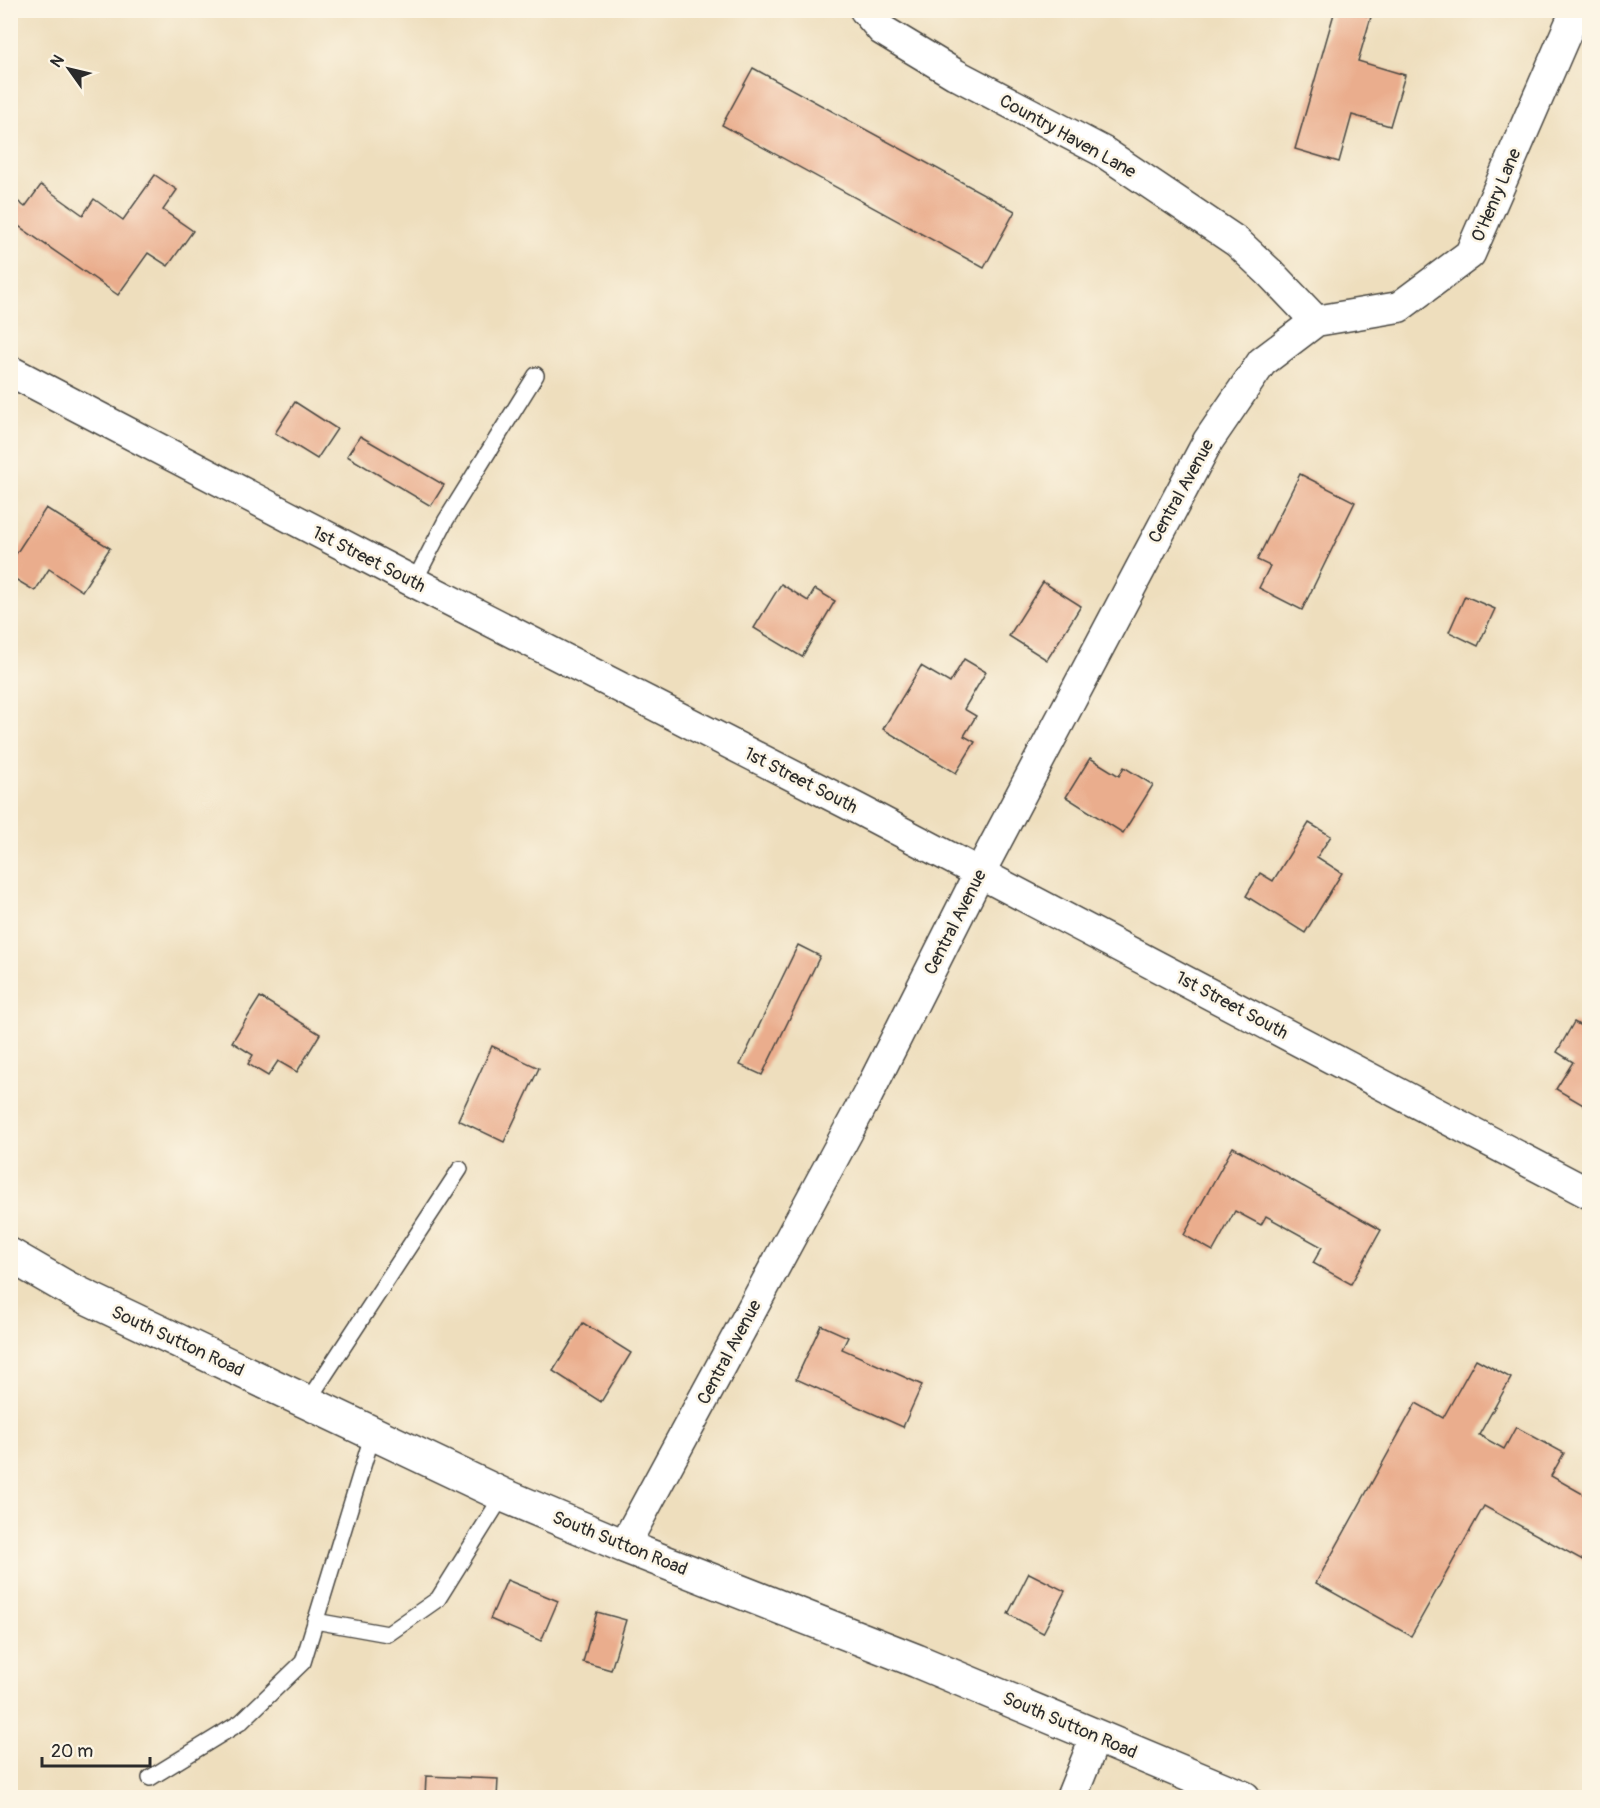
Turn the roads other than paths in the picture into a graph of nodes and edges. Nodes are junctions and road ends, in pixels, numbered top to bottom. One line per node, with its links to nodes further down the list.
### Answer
1 (865, 10): 3 (street, Country Haven Lane)
2 (1576, 10): 3 (street, O'Henry Lane)
3 (1316, 321): 7 (street, Central Avenue)
4 (10, 371): 6 (street, 1st Street South)
5 (536, 375): 6 (lane)
6 (414, 582): 7 (street, 1st Street South)
7 (979, 874): 9 (street, 1st Street South); 14 (street, Central Avenue)
8 (460, 1168): 11 (lane)
9 (1590, 1194)
10 (10, 1255): 11 (main road, South Sutton Road)
11 (307, 1402): 12 (main road, South Sutton Road)
12 (373, 1433): 13 (main road, South Sutton Road); 15 (lane)
13 (503, 1495): 14 (main road, South Sutton Road); 15 (lane)
14 (624, 1546): 16 (main road, South Sutton Road)
15 (315, 1621): 17 (lane)
16 (1096, 1736): 18 (street); 19 (main road, South Sutton Road)
17 (150, 1778)
18 (1071, 1797)
19 (1244, 1797)

